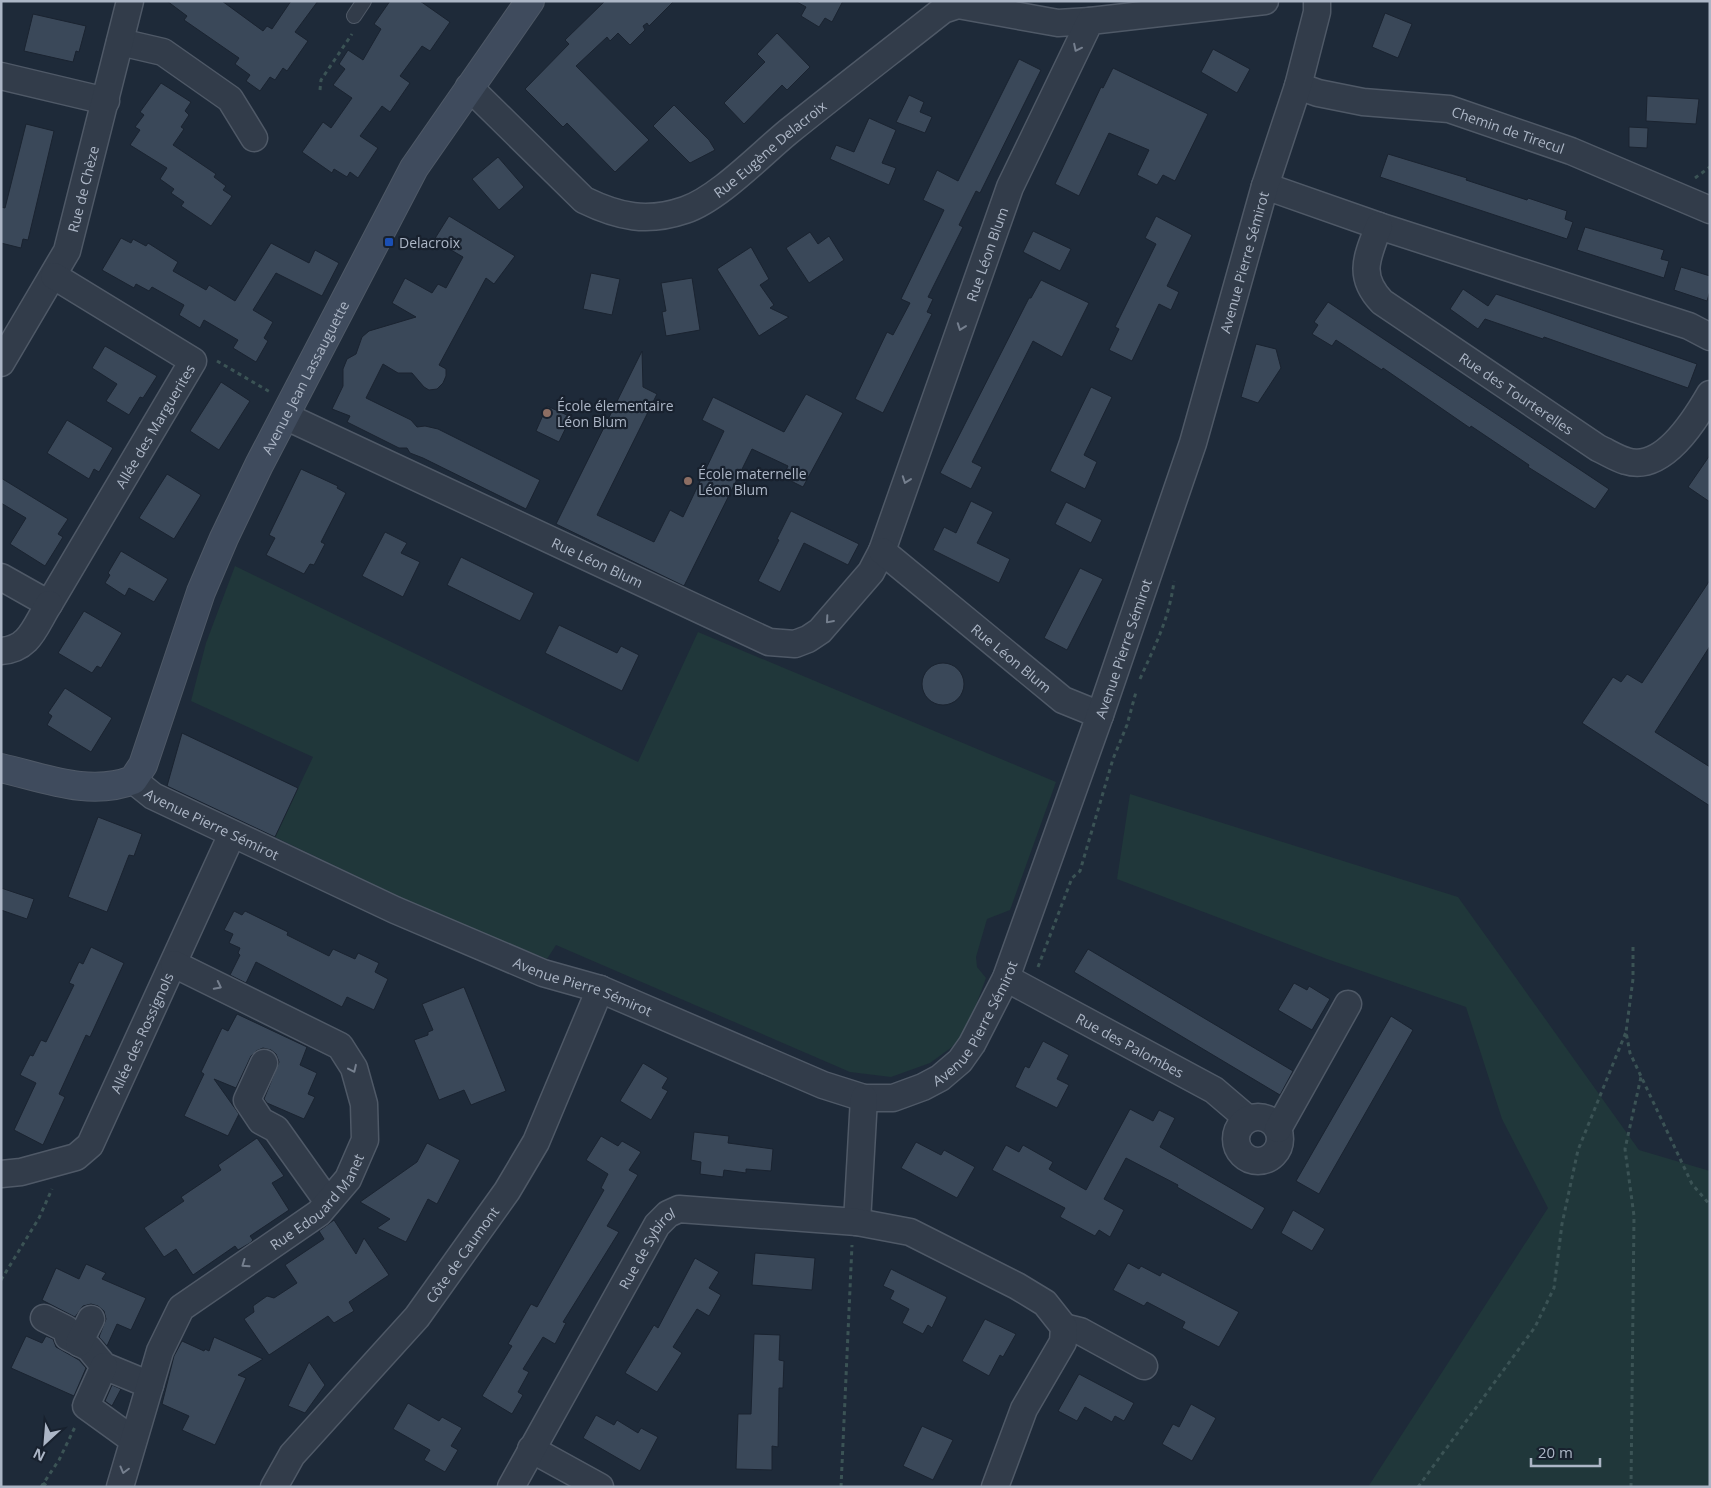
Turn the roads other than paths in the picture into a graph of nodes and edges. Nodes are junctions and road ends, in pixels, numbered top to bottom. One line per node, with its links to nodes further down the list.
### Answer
1 (130, 1): 10 (street, Rue de Chèze)
2 (364, 1): 8 (lane)
3 (530, 1): 13 (street, Avenue Jean Lassauguette)
4 (1265, 1): 7 (street)
5 (1317, 1): 12 (street, Avenue Pierre Sémirot)
6 (993, 7): 9 (street, Rue Eugène Delacroix); 13 (street, Rue Eugène Delacroix)
7 (1152, 8): 9 (street)
8 (354, 16)
9 (1090, 21): 24 (street, Rue Léon Blum, one-way to 24)
10 (120, 42): 14 (street, Rue de Chèze); 15 (street)
11 (1, 76): 14 (street)
12 (1298, 86): 16 (street, Avenue Pierre Sémirot); 17 (street, Chemin de Tirecul)
13 (469, 87): 23 (street, Avenue Jean Lassauguette)
14 (106, 101): 19 (street, Rue de Chèze)
15 (254, 138)
16 (1265, 186): 18 (street); 28 (street, Avenue Pierre Sémirot)
17 (1710, 210)
18 (1379, 226): 20 (street); 22 (street, Rue des Tourterelles)
19 (54, 276): 21 (street, Rue de Chèze); 26 (street, Allée des Marguerites)
20 (1710, 337)
21 (1, 362)
22 (1710, 394)
23 (290, 406): 24 (street, Rue Léon Blum, one-way to 23); 30 (street, Avenue Jean Lassauguette)
24 (882, 551): 28 (street, Rue Léon Blum)
25 (1, 577): 26 (street)
26 (49, 604): 27 (street, Allée des Marguerites)
27 (1, 651)
28 (1100, 715): 33 (street, Avenue Pierre Sémirot)
29 (1, 768): 30 (street, Avenue Pierre Sémirot)
30 (133, 780): 31 (street, Avenue Pierre Sémirot)
31 (232, 834): 32 (street, Allée des Rossignols); 34 (street, Avenue Pierre Sémirot)
32 (174, 964): 40 (street, Allée des Rossignols); 41 (street, Rue Edouard Manet, one-way to 41)
33 (1006, 978): 37 (street, Avenue Pierre Sémirot); 38 (street, Rue des Palombes)
34 (600, 989): 37 (street, Avenue Pierre Sémirot); 53 (street, Côte de Caumont)
35 (1348, 1004): 39 (street)
36 (264, 1063): 41 (street)
37 (864, 1098): 42 (street)
38 (1248, 1119): 39 (street); 39 (street)
39 (1278, 1129)
40 (1, 1174)
41 (328, 1202): 49 (street, Rue Edouard Manet, one-way to 49)
42 (855, 1222): 45 (street, Rue de Sybirol); 51 (street, Rue de Sybirol)
43 (44, 1318): 46 (street)
44 (91, 1319): 46 (street)
45 (1064, 1327): 48 (street); 56 (street)
46 (79, 1343): 47 (street)
47 (104, 1366): 49 (street); 50 (street)
48 (1144, 1366)
49 (150, 1385): 50 (street, Rue Edouard Manet)
50 (133, 1440): 52 (street, Rue Edouard Manet, one-way to 52)
51 (531, 1448): 54 (street, Rue de Sybirol); 55 (street)
52 (120, 1487)
53 (274, 1487)
54 (511, 1487)
55 (600, 1487)
56 (995, 1487)

